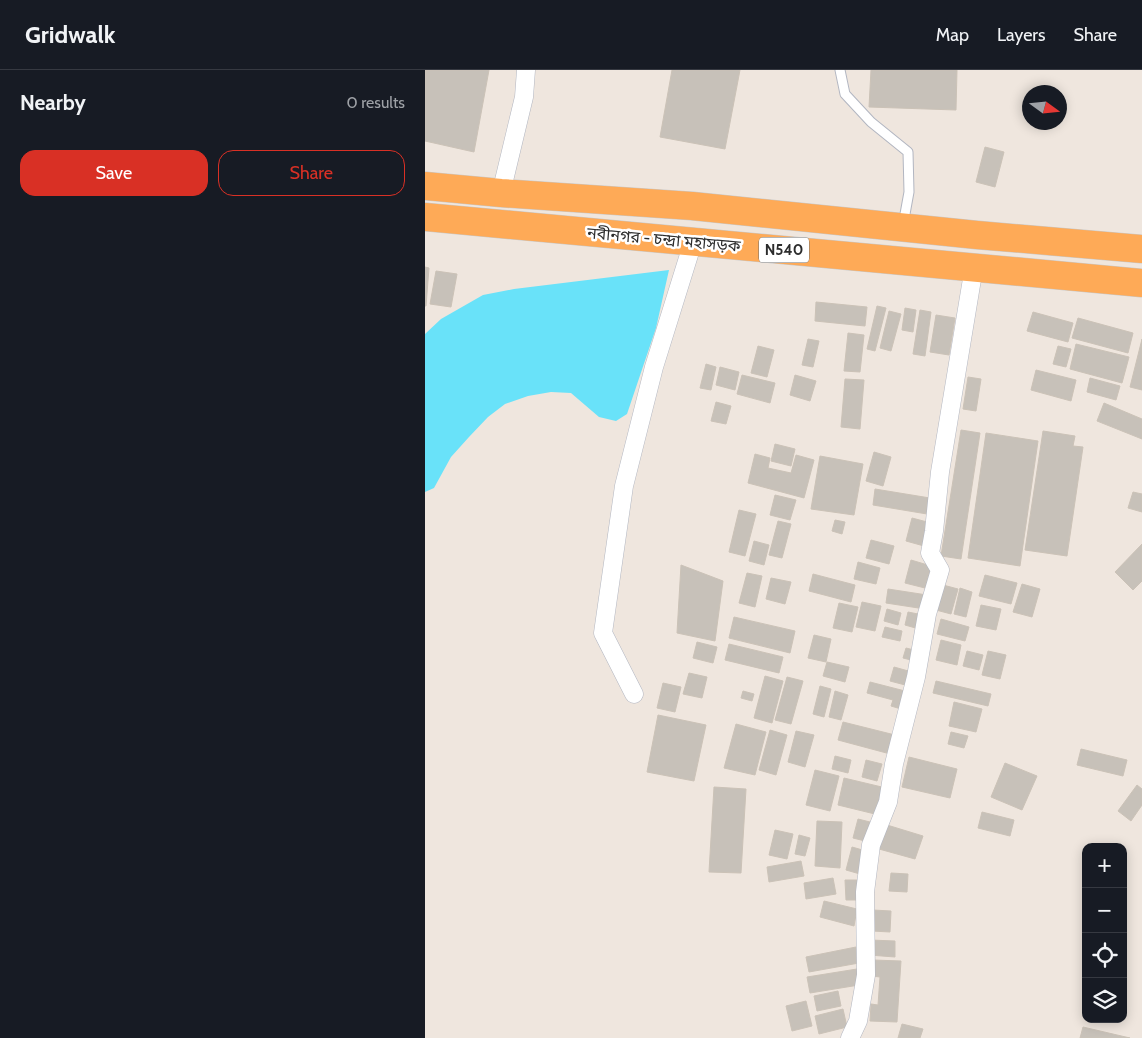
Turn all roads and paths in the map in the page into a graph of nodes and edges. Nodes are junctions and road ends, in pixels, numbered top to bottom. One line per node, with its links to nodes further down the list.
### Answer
1 (526, 70): 4 (street)
2 (840, 70): 6 (lane)
3 (425, 186): 4 (highway, নবীনগর - চন্দ্রা মহাসড়ক / N540)
4 (501, 192): 6 (highway, নবীনগর - চন্দ্রা মহাসড়ক / N540)
5 (425, 217): 7 (highway, নবীনগর - চন্দ্রা মহাসড়ক / N540)
6 (903, 228): 8 (highway, নবীনগর - চন্দ্রা মহাসড়ক / N540)
7 (693, 242): 9 (highway, নবীনগর - চন্দ্রা মহাসড়ক / N540); 11 (street)
8 (1142, 249)
9 (974, 268): 10 (highway, নবীনগর - চন্দ্রা মহাসড়ক / N540); 12 (street)
10 (1142, 283)
11 (634, 694)
12 (850, 1038)

